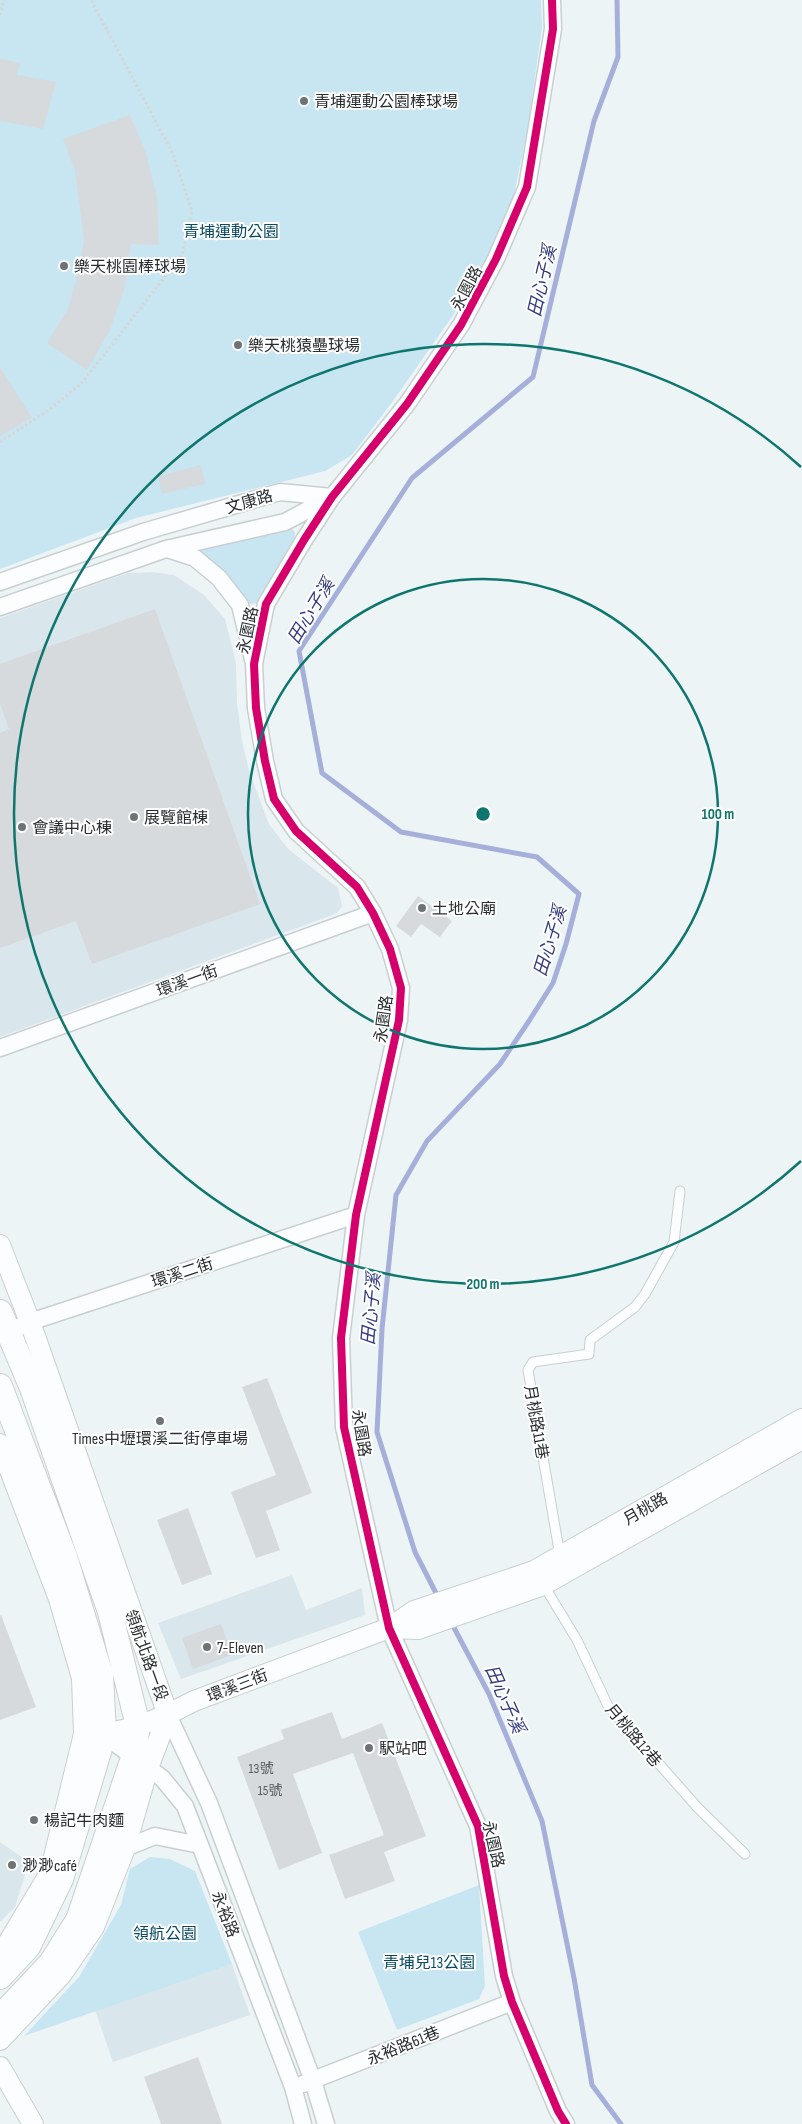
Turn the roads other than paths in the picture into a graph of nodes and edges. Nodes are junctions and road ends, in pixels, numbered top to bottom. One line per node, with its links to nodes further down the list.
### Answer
1 (552, 0): 2 (street, 永園路)
2 (332, 497): 3 (street, 文康路); 4 (street, 文康路); 7 (street, 永園路)
3 (143, 532): 4 (street); 5 (street, 文康路)
4 (166, 549): 6 (street, 文康路); 7 (street)
5 (0, 582)
6 (0, 607)
7 (254, 664): 8 (street, 永園路)
8 (373, 913): 9 (street, 環溪一街); 11 (street, 永園路)
9 (0, 1048)
10 (680, 1191): 18 (lane, 月桃路11巷)
11 (356, 1215): 13 (street, 環溪二街); 20 (street, 永園路)
12 (0, 1245): 13 (street, 領航北路一段)
13 (30, 1322): 14 (street, 環溪二街); 21 (street, 領航北路一段)
14 (2, 1330): 22 (main road, 領航北路一段)
15 (0, 1386): 23 (main road)
16 (797, 1432): 18 (street, 月桃路); 19 (street, 月桃路)
17 (0, 1444): 23 (street)
18 (560, 1556): 19 (street, 月桃路)
19 (539, 1578): 20 (street, 月桃路); 27 (lane, 月桃路12巷)
20 (389, 1628): 21 (street, 環溪三街); 30 (street, 永園路)
21 (168, 1715): 22 (street, 環溪三街); 24 (street, 領航北路一段); 34 (street, 永裕路)
22 (138, 1726): 23 (street, 環溪三街); 24 (main road, 領航北路一段)
23 (94, 1734): 24 (street, 永裕路); 28 (street); 29 (main road)
24 (141, 1763): 25 (street, 永裕路); 26 (street, 領航北路一段); 31 (main road, 領航北路一段)
25 (200, 1845): 26 (street); 35 (street, 永裕路)
26 (126, 1848): 32 (street, 領航北路一段)
27 (745, 1854)
28 (0, 1952)
29 (0, 1976)
30 (512, 2002): 34 (street, 永裕路61巷); 39 (street, 永園路)
31 (0, 2017)
32 (0, 2040)
33 (0, 2067): 36 (street)
34 (313, 2081): 35 (street, 永裕路61巷); 38 (street, 永裕路)
35 (293, 2087): 37 (street, 永裕路)
36 (33, 2124)
37 (303, 2124)
38 (326, 2124)
39 (566, 2124)

